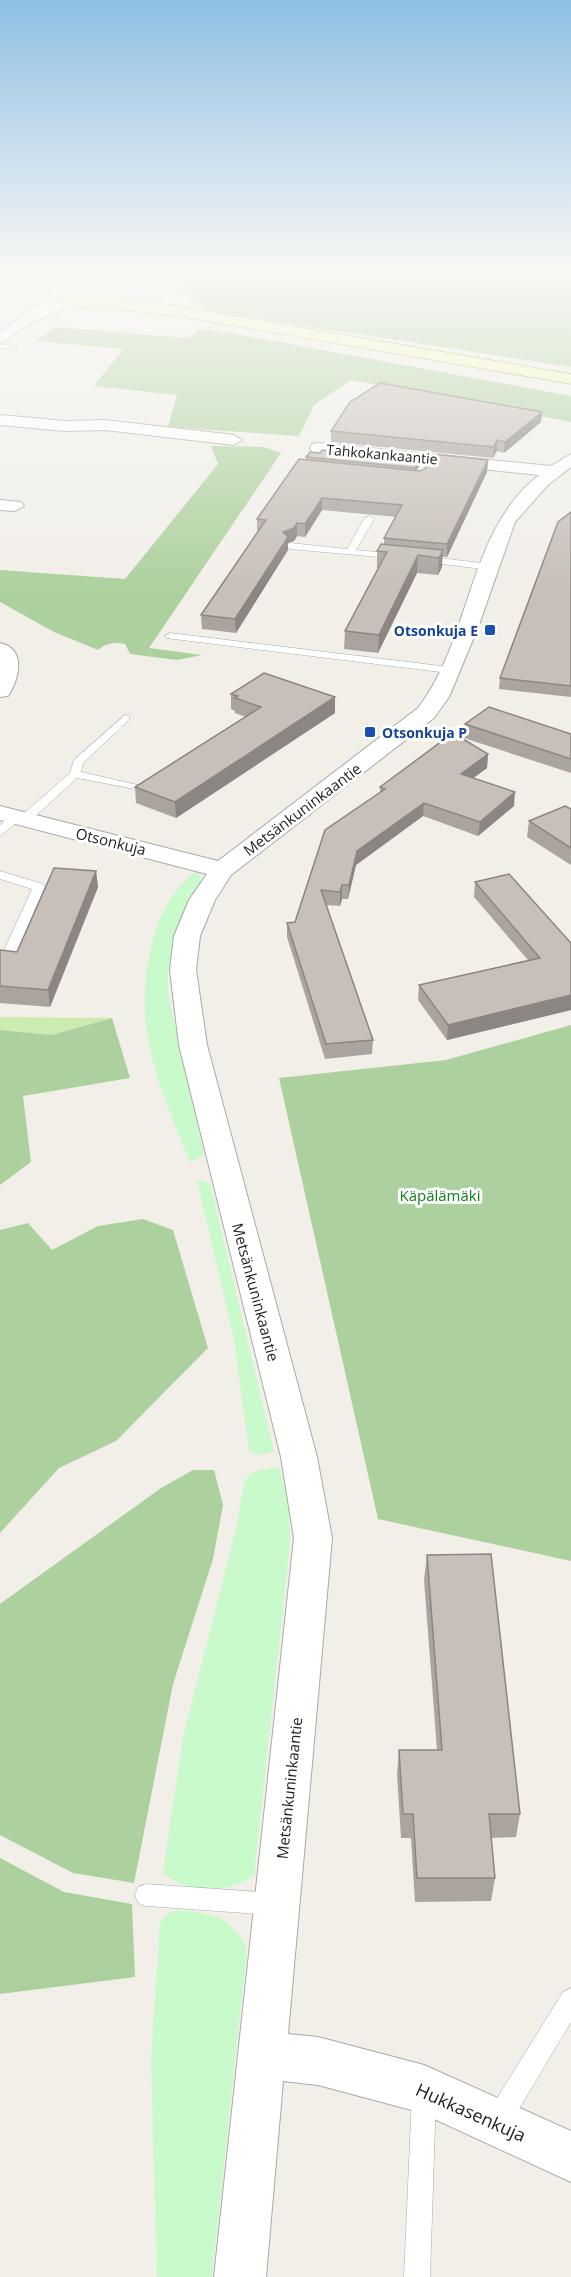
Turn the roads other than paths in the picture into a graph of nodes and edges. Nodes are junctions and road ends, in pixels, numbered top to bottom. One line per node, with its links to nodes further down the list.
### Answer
1 (0, 420): 2 (street)
2 (234, 440)
3 (318, 448): 4 (street, Tahkokankaantie)
4 (562, 465): 8 (street, Metsänkuninkaantie)
5 (369, 519): 7 (lane)
6 (290, 546): 7 (lane)
7 (350, 552): 8 (lane)
8 (490, 567): 11 (street, Metsänkuninkaantie)
9 (170, 636): 11 (lane)
10 (0, 649): 12 (street)
11 (449, 670): 17 (street, Metsänkuninkaantie)
12 (0, 691)
13 (125, 718): 14 (lane)
14 (75, 774): 15 (lane); 16 (lane)
15 (147, 790)
16 (10, 820): 17 (street, Otsonkuja)
17 (222, 870): 21 (street, Metsänkuninkaantie)
18 (0, 875): 19 (lane)
19 (0, 956)
20 (146, 1895): 21 (lane)
21 (278, 1904): 23 (street, Metsänkuninkaantie)
22 (571, 2000): 25 (lane)
23 (263, 2055): 24 (street, Hukkasenkuja); 27 (street, Metsänkuninkaantie)
24 (424, 2089): 25 (street, Hukkasenkuja); 28 (lane)
25 (497, 2123): 26 (street, Hukkasenkuja)
26 (571, 2157)
27 (240, 2277)
28 (417, 2277)

